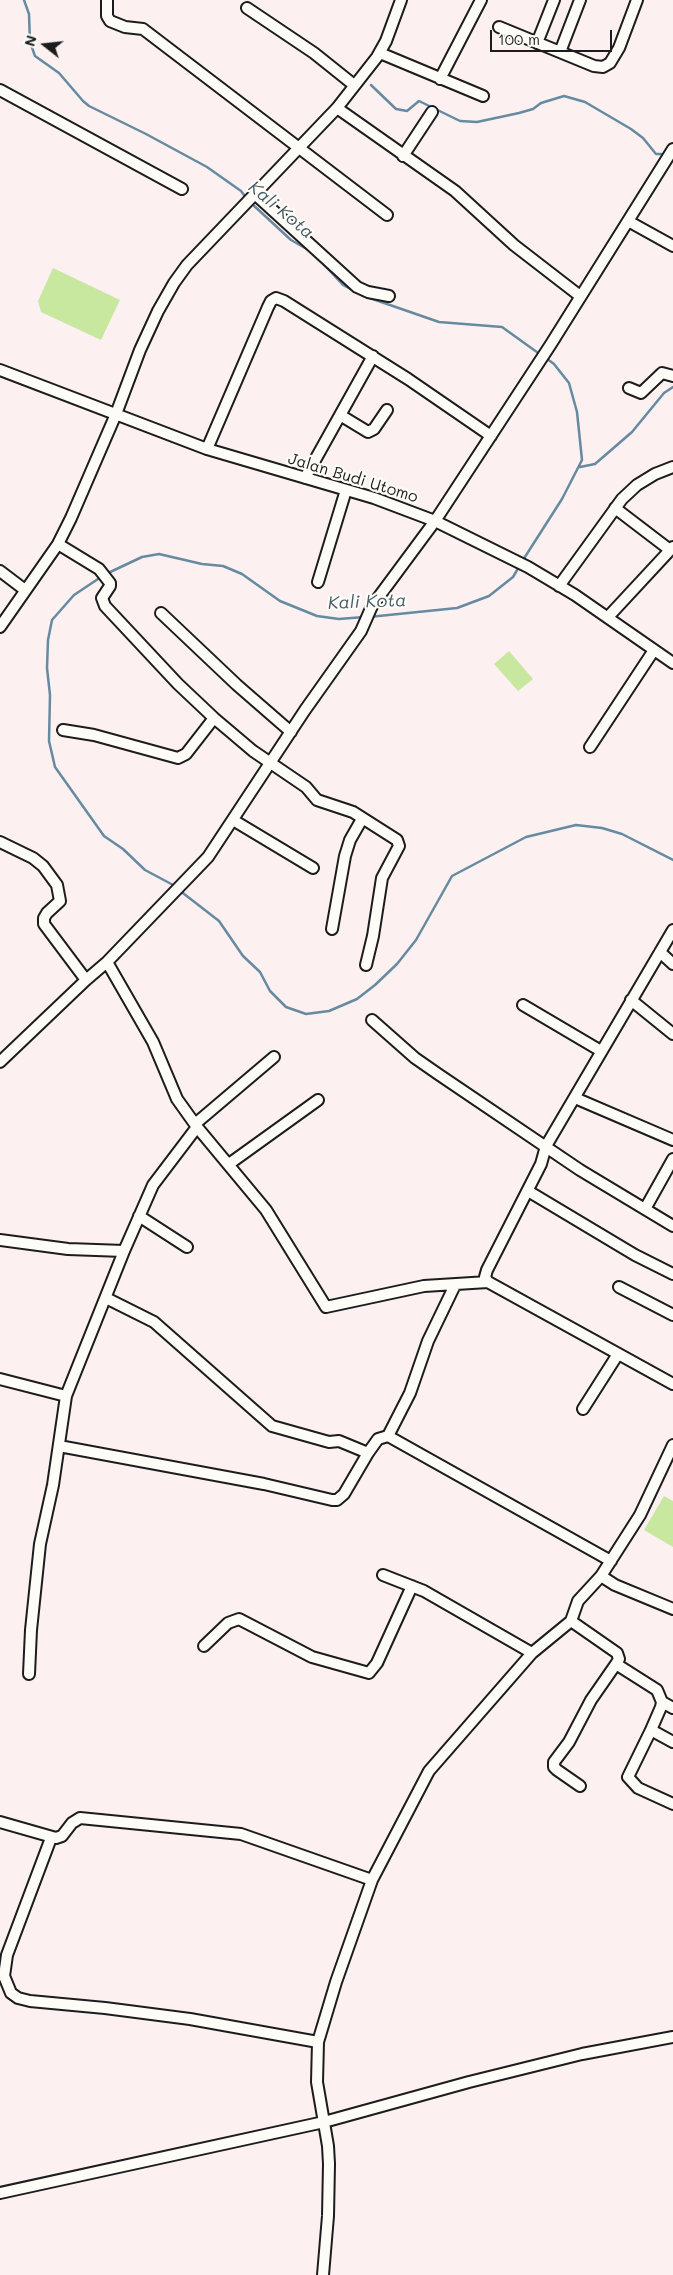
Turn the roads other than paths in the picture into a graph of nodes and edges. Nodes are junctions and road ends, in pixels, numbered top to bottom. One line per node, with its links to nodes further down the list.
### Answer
1 (106, 0): 18 (street)
2 (401, 0): 11 (street)
3 (481, 0): 12 (street)
4 (554, 0): 9 (street)
5 (580, 0): 10 (street)
6 (637, 0): 10 (street)
7 (247, 8): 13 (street)
8 (499, 27): 9 (street)
9 (537, 44): 10 (street)
10 (560, 52)
11 (380, 53): 12 (street); 13 (street)
12 (440, 79): 15 (street)
13 (354, 85): 16 (street)
14 (0, 90): 21 (street)
15 (483, 96)
16 (337, 108): 18 (street); 20 (street)
17 (432, 112): 20 (street)
18 (299, 148): 22 (street); 23 (street)
19 (673, 149): 24 (street)
20 (403, 156): 27 (street)
21 (182, 189)
22 (254, 196): 26 (street); 33 (street)
23 (386, 215)
24 (628, 220): 25 (street); 27 (street)
25 (673, 246)
26 (389, 296)
27 (580, 296): 35 (street)
28 (373, 356): 34 (street); 35 (street); 36 (street)
29 (0, 370): 33 (street, Jalan Budi Utomo)
30 (673, 376): 31 (street)
31 (628, 388)
32 (387, 410): 34 (street)
33 (116, 414): 36 (street, Jalan Budi Utomo); 42 (street)
34 (340, 415): 38 (street)
35 (491, 436): 41 (street)
36 (207, 449): 38 (street, Jalan Budi Utomo)
37 (673, 467): 40 (street)
38 (304, 478): 39 (street, Jalan Budi Utomo)
39 (346, 490): 41 (street, Jalan Budi Utomo); 45 (street)
40 (615, 508): 43 (street); 46 (street)
41 (435, 521): 46 (street, Jalan Budi Utomo); 55 (street)
42 (58, 544): 47 (street); 53 (street)
43 (672, 548): 49 (street)
44 (0, 571): 47 (street)
45 (318, 582)
46 (559, 586): 49 (street, Jalan Budi Utomo)
47 (24, 590): 50 (street)
48 (161, 613): 55 (street)
49 (608, 616): 51 (street, Jalan Budi Utomo)
50 (0, 627)
51 (654, 650): 52 (street, Jalan Budi Utomo); 56 (street)
52 (673, 664)
53 (214, 718): 54 (street); 57 (street)
54 (63, 730)
55 (291, 732): 57 (street)
56 (590, 747)
57 (271, 764): 58 (street); 59 (street)
58 (362, 819): 62 (street); 67 (street)
59 (233, 820): 61 (street); 65 (street)
60 (0, 842): 68 (street)
61 (313, 868)
62 (332, 929)
63 (673, 930): 64 (street)
64 (660, 952): 66 (street); 69 (street)
65 (107, 962): 68 (street); 78 (street)
66 (673, 964)
67 (366, 965)
68 (86, 980): 75 (street)
69 (631, 1000): 72 (street); 73 (street)
70 (523, 1005): 73 (street)
71 (372, 1020): 80 (street)
72 (673, 1034)
73 (601, 1051): 76 (street)
74 (274, 1057): 78 (street)
75 (0, 1062)
76 (575, 1098): 79 (street); 80 (street)
77 (318, 1100): 82 (street)
78 (196, 1126): 82 (street); 85 (street)
79 (673, 1140)
80 (546, 1146): 83 (street); 84 (street)
81 (673, 1159): 84 (street)
82 (229, 1164): 92 (street)
83 (528, 1191): 90 (street); 91 (street)
84 (645, 1209): 86 (street)
85 (139, 1216): 88 (street); 89 (street)
86 (673, 1226)
87 (0, 1240): 89 (street)
88 (187, 1247)
89 (124, 1251): 94 (street)
90 (673, 1274)
91 (488, 1282): 92 (street); 96 (street)
92 (455, 1285): 101 (street)
93 (619, 1288): 95 (street)
94 (106, 1298): 99 (street); 104 (street)
95 (673, 1315)
96 (618, 1354): 98 (street); 100 (street)
97 (0, 1379): 99 (street)
98 (673, 1384)
99 (66, 1396): 103 (street)
100 (583, 1409)
101 (388, 1436): 104 (street); 105 (street)
102 (673, 1445): 105 (street)
103 (59, 1446): 104 (street); 114 (street)
104 (368, 1452)
105 (611, 1561): 107 (street)
106 (382, 1575): 108 (street)
107 (601, 1576): 109 (street); 110 (street)
108 (412, 1586): 111 (street); 112 (street)
109 (673, 1609)
110 (571, 1620): 112 (street); 113 (street)
111 (204, 1646)
112 (532, 1653): 123 (street)
113 (616, 1664): 115 (street); 119 (street)
114 (29, 1674)
115 (662, 1702): 116 (street); 117 (street)
116 (673, 1708)
117 (651, 1730): 118 (street); 120 (street)
118 (673, 1742)
119 (580, 1786)
120 (673, 1804)
121 (0, 1822): 122 (street)
122 (51, 1838): 123 (street); 125 (street)
123 (372, 1880): 125 (street)
124 (673, 2037): 126 (street)
125 (318, 2042): 126 (street)
126 (324, 2122): 127 (street); 128 (street)
127 (0, 2193)
128 (323, 2275)

